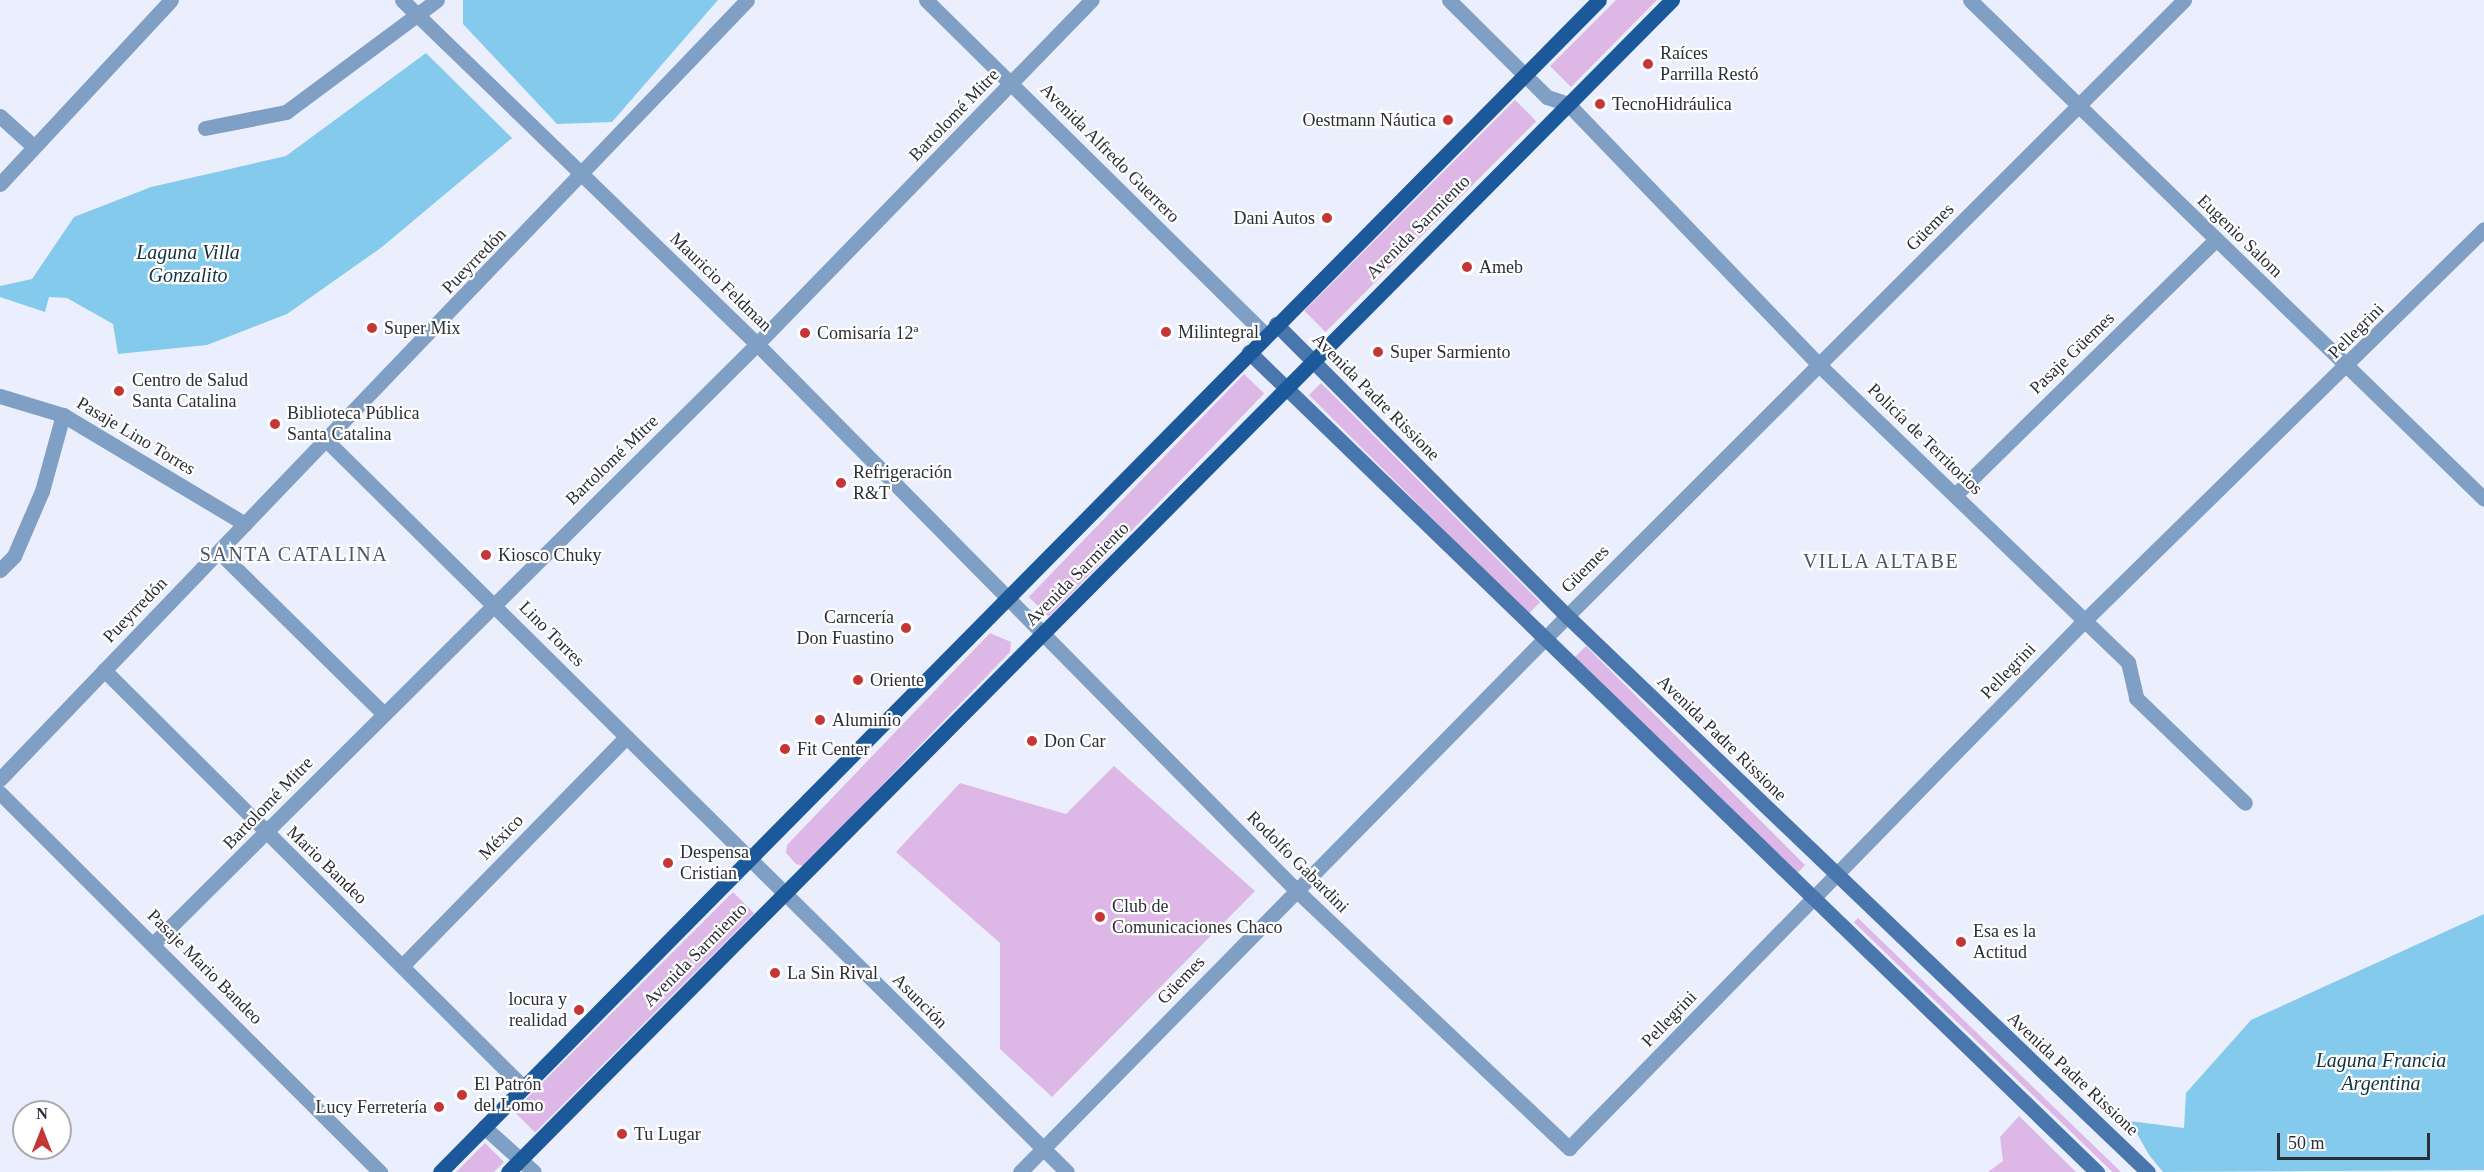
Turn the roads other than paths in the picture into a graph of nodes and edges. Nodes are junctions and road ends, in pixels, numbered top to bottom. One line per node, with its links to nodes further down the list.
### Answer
1 (171, 0): 19 (street)
2 (402, 0): 12 (street, Mauricio Feldman)
3 (437, 0): 12 (street)
4 (747, 0): 20 (street, Pueyrredón)
5 (926, 0): 14 (street, Avenida Alfredo Guerrero)
6 (1092, 0): 14 (street, Bartolomé Mitre)
7 (1449, 0): 13 (street)
8 (1599, 0): 13 (main road, Avenida Sarmiento)
9 (1672, 0): 15 (main road, Avenida Sarmiento)
10 (1970, 0): 16 (street, Eugenio Salom)
11 (2184, 0): 16 (street, Güemes)
12 (420, 17): 18 (street); 20 (street, Mauricio Feldman)
13 (1524, 75): 15 (street); 24 (main road, Avenida Sarmiento)
14 (1012, 84): 24 (street, Avenida Alfredo Guerrero); 25 (street, Bartolomé Mitre)
15 (1568, 104): 27 (main road, Avenida Sarmiento); 28 (street, Policía de Territorios)
16 (2079, 106): 23 (street, Eugenio Salom); 28 (street, Güemes)
17 (0, 116): 19 (street)
18 (205, 128)
19 (32, 146): 21 (street)
20 (583, 176): 25 (street, Mauricio Feldman); 33 (street, Pueyrredón)
21 (0, 184)
22 (2484, 229): 29 (street, Pellegrini)
23 (2216, 240): 29 (street, Eugenio Salom); 34 (street, Pasaje Güemes)
24 (1271, 330): 26 (main road, Avenida Sarmiento); 27 (main road, Avenida Padre Rissione)
25 (757, 344): 39 (street, Mauricio Feldman); 40 (street, Bartolomé Mitre)
26 (1249, 352): 30 (main road); 39 (main road, Avenida Sarmiento)
27 (1313, 361): 30 (main road, Avenida Sarmiento); 41 (main road, Avenida Padre Rissione)
28 (1819, 365): 34 (street, Policía de Territorios); 41 (street, Güemes)
29 (2347, 368): 35 (street, Eugenio Salom); 42 (street, Pellegrini)
30 (1288, 386): 43 (main road, Avenida Sarmiento); 44 (main road)
31 (0, 396): 32 (street, Pasaje Lino Torres)
32 (63, 415): 36 (street, Pasaje Lino Torres); 38 (street)
33 (327, 441): 36 (street, Pueyrredón); 40 (street, Lino Torres)
34 (1956, 494): 42 (street, Policía de Territorios)
35 (2484, 499)
36 (245, 524): 37 (street, Pueyrredón)
37 (219, 552): 45 (street, Pueyrredón); 46 (street)
38 (0, 570)
39 (1008, 596): 43 (street, Rodolfo Gabardini); 52 (main road, Avenida Sarmiento)
40 (493, 603): 46 (street, Bartolomé Mitre); 47 (street, Lino Torres)
41 (1567, 616): 44 (street, Güemes); 53 (main road, Avenida Padre Rissione)
42 (2083, 622): 50 (street, Policía de Territorios); 53 (street, Pellegrini)
43 (1045, 634): 54 (street, Rodolfo Gabardini); 55 (main road, Avenida Sarmiento)
44 (1546, 639): 54 (street, Güemes); 56 (main road)
45 (104, 670): 48 (street, Pueyrredón); 51 (street, Mario Bandeo)
46 (382, 713): 51 (street, Bartolomé Mitre)
47 (626, 737): 52 (street, Lino Torres); 58 (street, México)
48 (0, 779)
49 (0, 793): 57 (street, Pasaje Mario Bandeo)
50 (2245, 803)
51 (266, 834): 57 (street, Bartolomé Mitre); 58 (street, Mario Bandeo)
52 (748, 855): 55 (street, Asunción); 59 (main road, Avenida Sarmiento)
53 (1837, 876): 56 (street, Pellegrini); 71 (main road, Avenida Padre Rissione)
54 (1296, 890): 61 (street, Rodolfo Gabardini); 62 (street, Güemes)
55 (782, 894): 62 (street, Asunción); 63 (main road, Avenida Sarmiento)
56 (1813, 899): 61 (street, Pellegrini); 70 (main road)
57 (154, 943): 64 (street, Pasaje Mario Bandeo)
58 (403, 965): 59 (street, Mario Bandeo)
59 (523, 1087): 60 (main road, Avenida Sarmiento)
60 (484, 1127): 63 (street); 65 (main road, Avenida Sarmiento)
61 (1569, 1148)
62 (1042, 1149): 68 (street, Güemes); 69 (street, Asunción)
63 (520, 1159): 66 (main road, Avenida Sarmiento); 67 (street)
64 (380, 1172)
65 (440, 1172)
66 (508, 1172)
67 (534, 1172)
68 (1020, 1172)
69 (1067, 1172)
70 (2097, 1172)
71 (2148, 1172)

